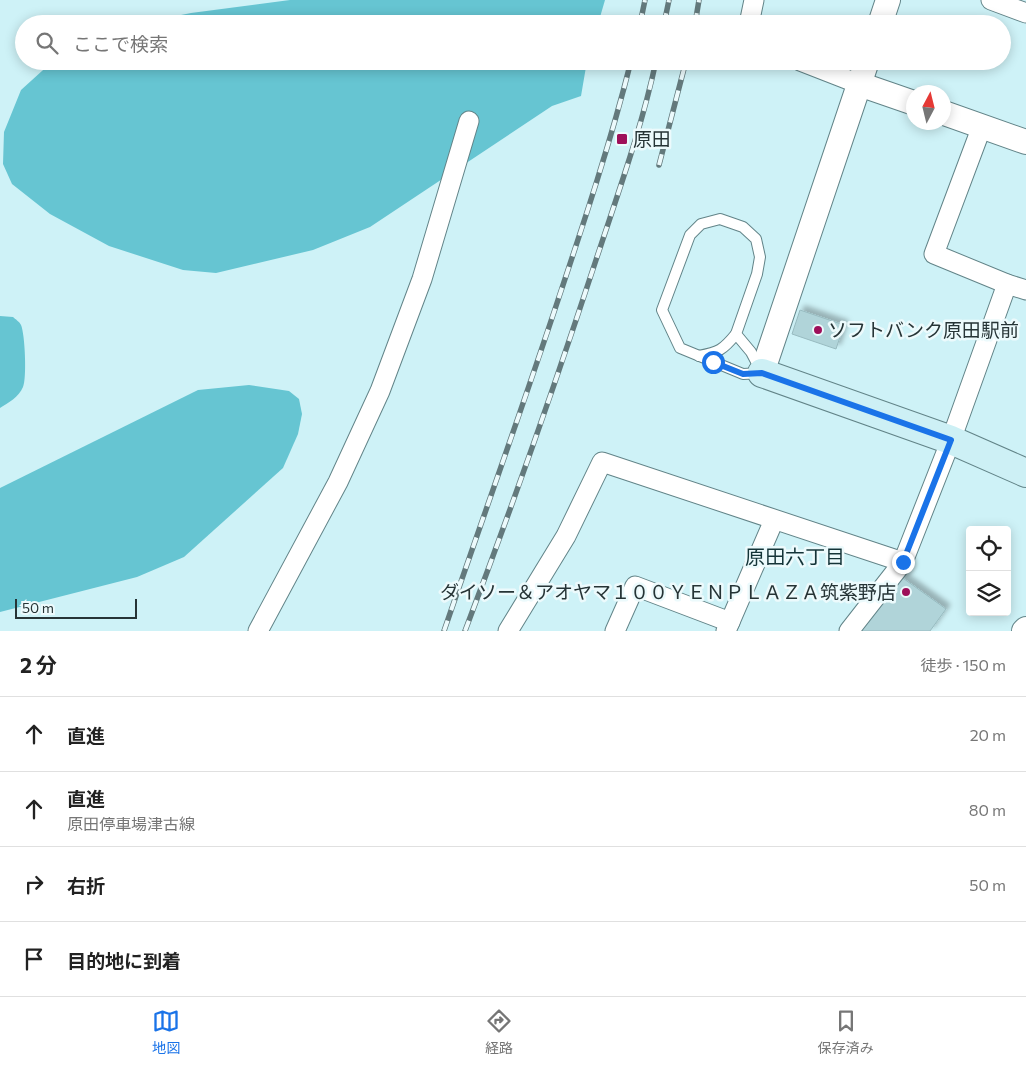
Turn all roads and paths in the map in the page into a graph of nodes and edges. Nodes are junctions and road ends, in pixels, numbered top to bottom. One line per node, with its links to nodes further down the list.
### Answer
1 (754, 0): 5 (street)
2 (888, 0): 6 (street)
3 (990, 0): 4 (street)
4 (1026, 13)
5 (751, 15)
6 (883, 15)
7 (823, 70): 9 (street)
8 (864, 70): 9 (street)
9 (859, 84): 10 (street); 19 (street)
10 (906, 100)
11 (951, 115): 13 (street)
12 (469, 122): 25 (street)
13 (982, 126): 14 (street); 15 (street)
14 (1026, 142)
15 (1006, 284): 16 (street); 20 (street)
16 (1026, 290)
17 (736, 334): 18 (lane); 18 (lane); 19 (lane)
18 (699, 356): 19 (lane)
19 (762, 373): 20 (main road)
20 (951, 440): 21 (main road); 23 (street)
21 (1026, 473)
22 (774, 520): 23 (street); 24 (street); 26 (street)
23 (903, 562): 28 (street)
24 (728, 626): 27 (street)
25 (258, 631)
26 (508, 631)
27 (615, 631)
28 (849, 631)

